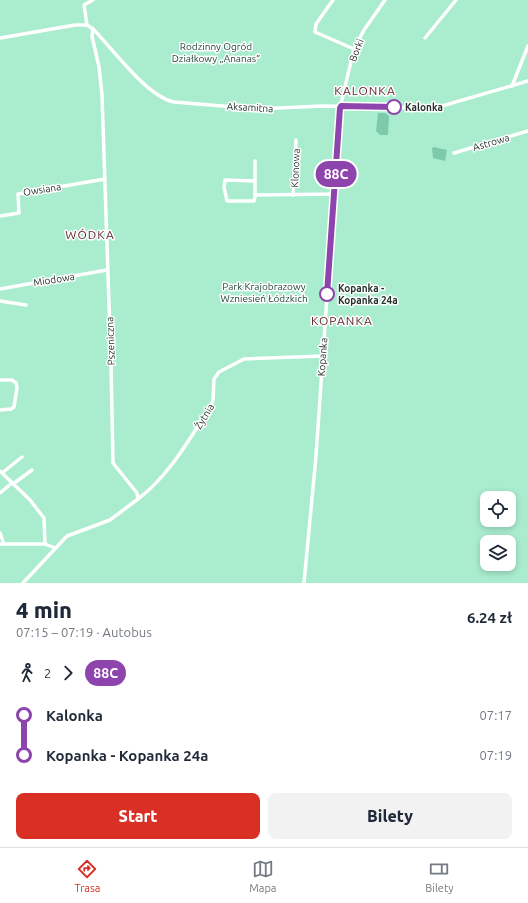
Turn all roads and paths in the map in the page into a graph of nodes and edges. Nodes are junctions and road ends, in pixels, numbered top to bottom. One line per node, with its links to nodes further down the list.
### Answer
1 (83, 0): 6 (street)
2 (93, 0): 6 (street)
3 (333, 0): 12 (street)
4 (385, 0): 12 (street, Borki)
5 (456, 0): 10 (street)
6 (84, 5): 7 (street)
7 (87, 25): 8 (street, Aksamitna); 9 (street)
8 (93, 29): 15 (street, Aksamitna); 20 (street, Pszeniczna)
9 (0, 38)
10 (425, 38)
11 (528, 46): 14 (street)
12 (354, 49): 15 (street, Borki)
13 (528, 81): 14 (street, Aksamitna)
14 (512, 86): 15 (street, Aksamitna)
15 (341, 106): 22 (street, Kopanka)
16 (528, 131): 18 (street, Astrowa)
17 (296, 140): 24 (street, Klonowa)
18 (454, 153)
19 (255, 162): 21 (street)
20 (105, 179): 25 (street, Owsiana); 26 (street, Pszeniczna)
21 (255, 181): 23 (street); 23 (street)
22 (335, 194): 24 (street); 30 (street, Kopanka)
23 (255, 195): 24 (street)
24 (293, 195)
25 (0, 216)
26 (108, 270): 27 (street, Miodowa); 38 (street, Pszeniczna)
27 (0, 289)
28 (0, 301): 29 (street)
29 (26, 305)
30 (323, 356): 38 (street, Żytnia); 44 (street, Kopanka)
31 (0, 380): 32 (street)
32 (0, 410)
33 (22, 457): 35 (street)
34 (32, 470): 36 (street)
35 (1, 472): 36 (street)
36 (12, 483): 37 (street); 41 (street)
37 (0, 493)
38 (138, 499): 42 (street)
39 (0, 533): 40 (street)
40 (2, 544): 41 (street)
41 (45, 544): 42 (street)
42 (55, 548): 43 (street)
43 (23, 583)
44 (304, 583)

